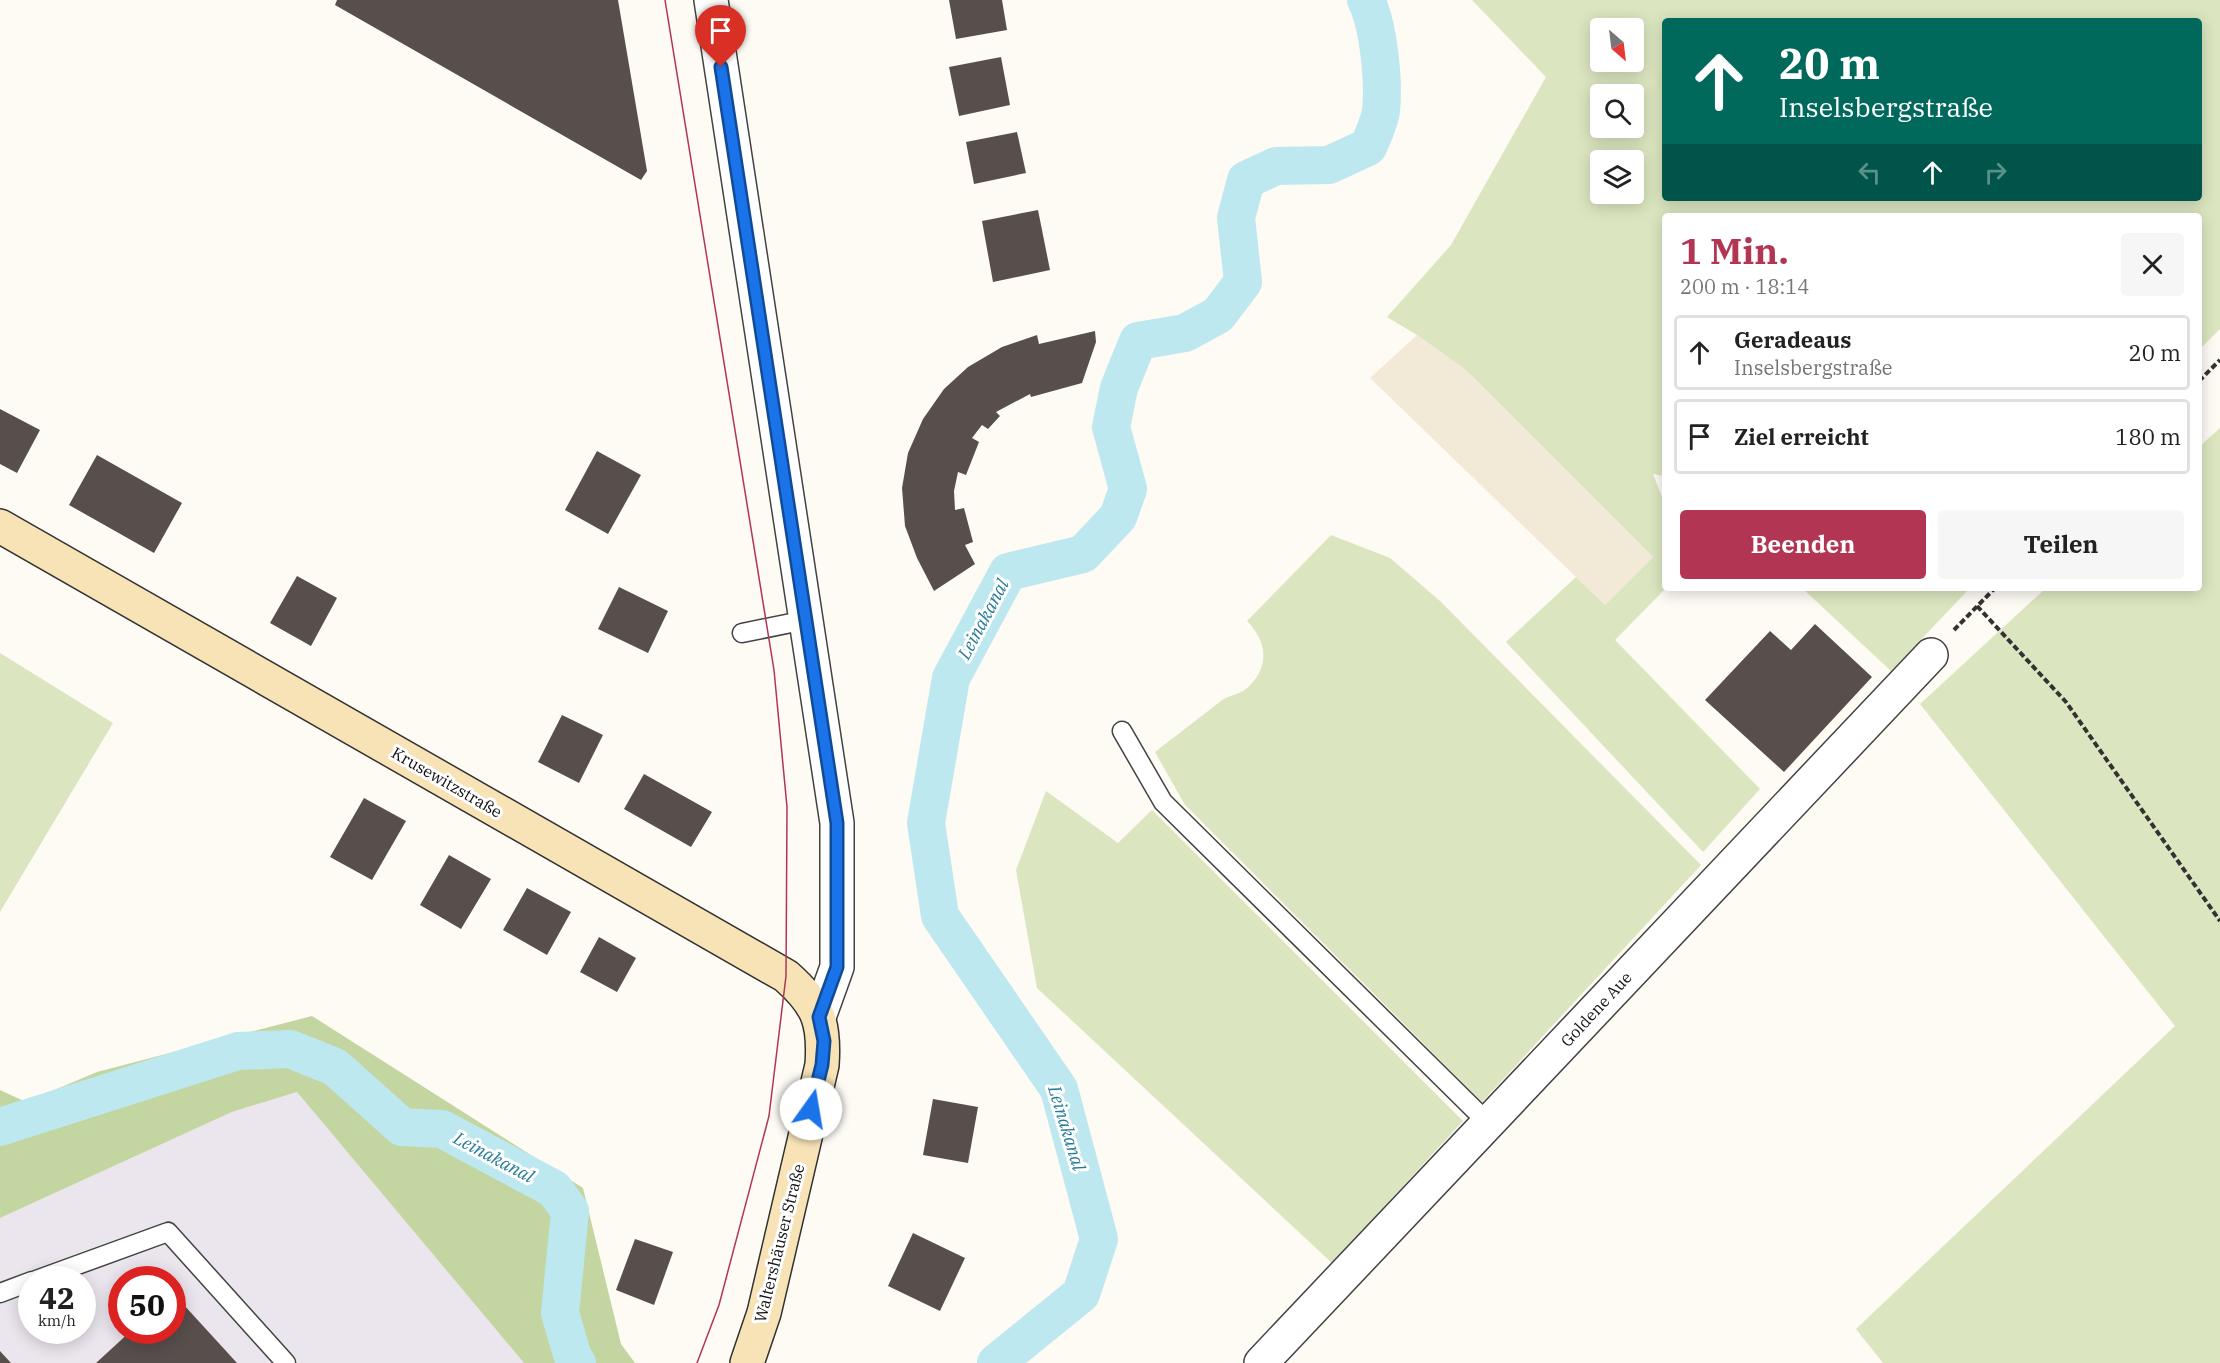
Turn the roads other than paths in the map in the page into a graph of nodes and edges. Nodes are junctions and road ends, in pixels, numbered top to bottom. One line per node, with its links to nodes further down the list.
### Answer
1 (711, 0): 3 (street)
2 (0, 526): 7 (main road, Krusewitzstraße)
3 (806, 620): 4 (lane); 7 (street)
4 (742, 633)
5 (1931, 655): 9 (street, Goldene Aue)
6 (1122, 731): 9 (lane)
7 (819, 1017): 8 (main road, Krusewitzstraße)
8 (816, 1087): 14 (main road, Waltershäuser Straße)
9 (1488, 1123): 15 (street, Goldene Aue)
10 (74, 1266): 13 (lane)
11 (18, 1286): 12 (lane)
12 (0, 1293)
13 (286, 1363)
14 (747, 1363)
15 (1261, 1363)

